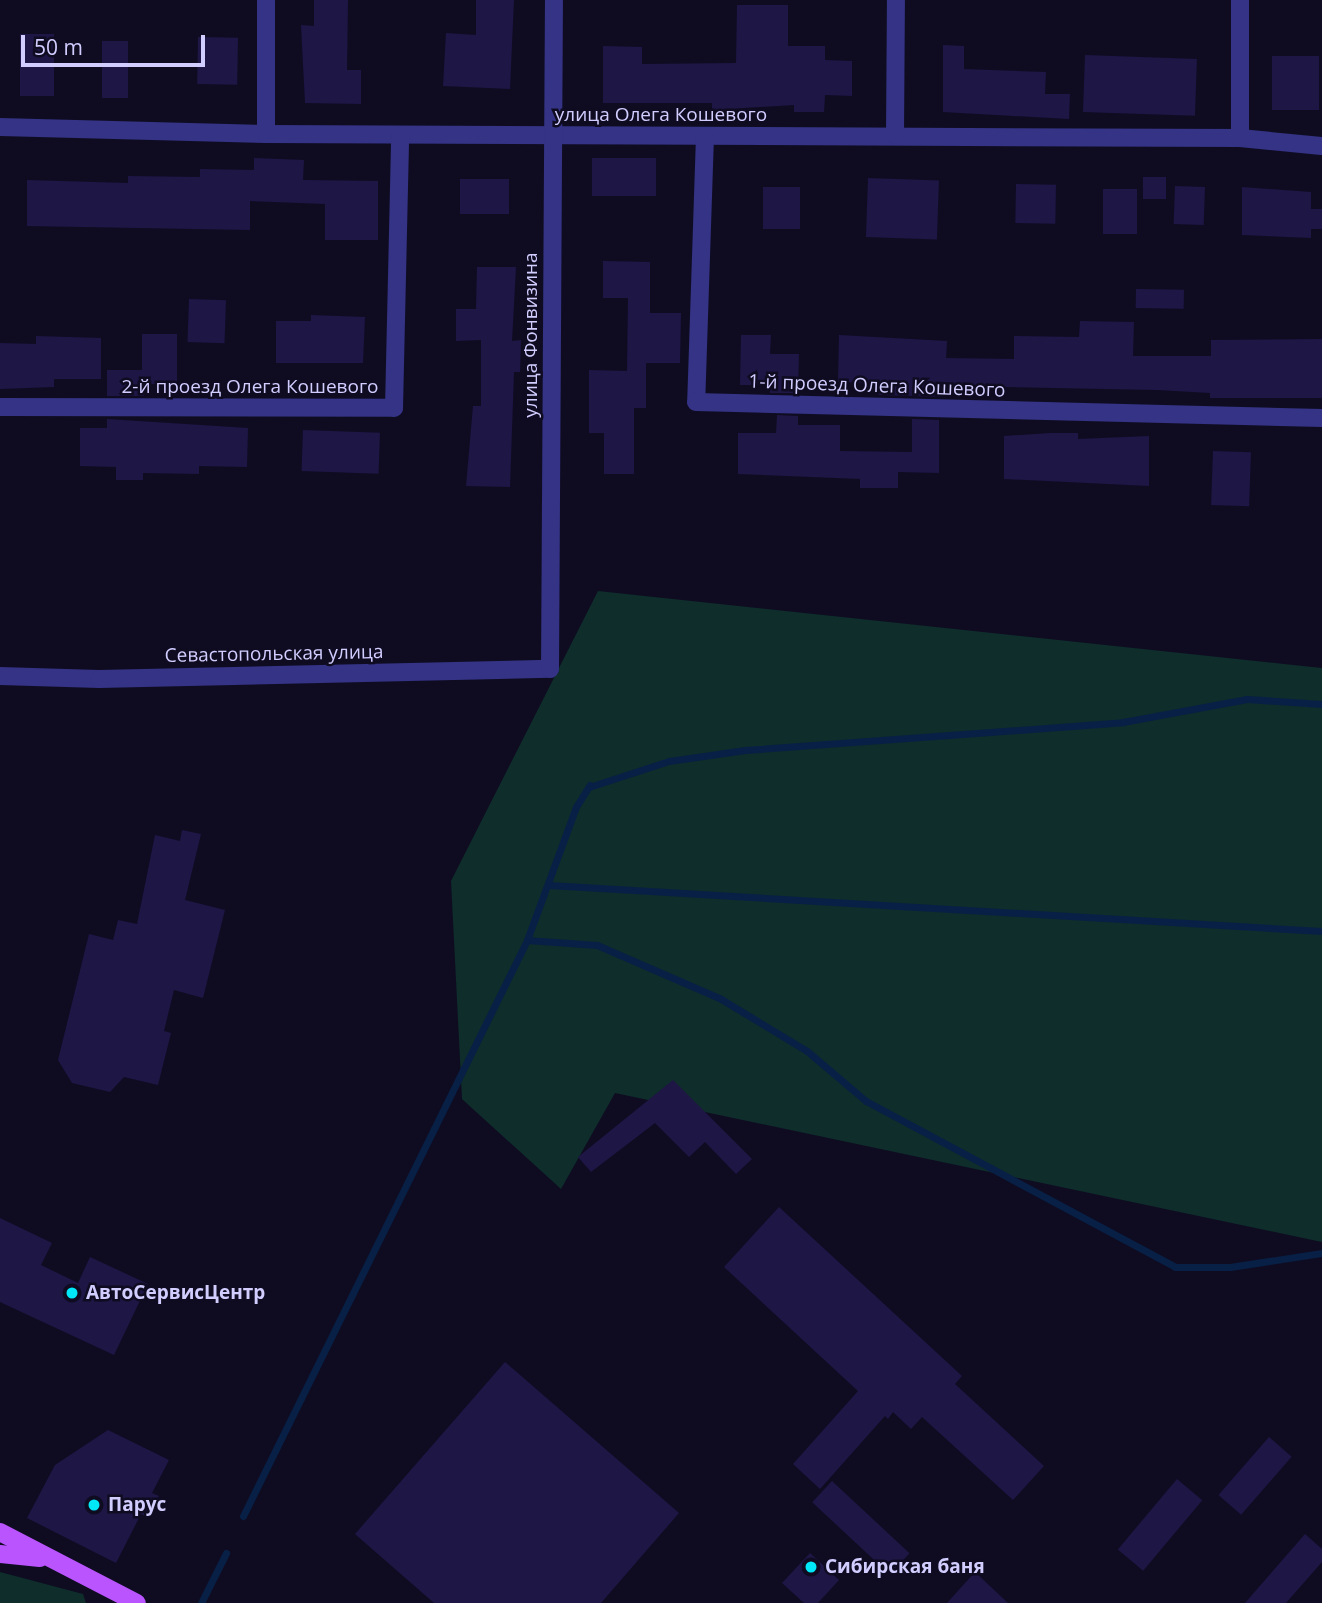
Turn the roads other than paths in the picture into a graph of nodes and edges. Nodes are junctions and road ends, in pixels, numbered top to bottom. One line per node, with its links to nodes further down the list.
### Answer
1 (266, 0): 6 (street)
2 (554, 0): 9 (street, улица Фонвизина)
3 (896, 0): 8 (street)
4 (1240, 0): 11 (street)
5 (0, 127): 6 (street, улица Олега Кошевого)
6 (266, 134): 7 (street, улица Олега Кошевого)
7 (400, 135): 9 (street, улица Олега Кошевого); 13 (street, 2-й проезд Олега Кошевого)
8 (895, 135): 10 (street, улица Олега Кошевого); 11 (street, улица Олега Кошевого)
9 (553, 136): 10 (street, улица Олега Кошевого); 15 (street, улица Фонвизина)
10 (705, 136): 14 (street, 1-й проезд Олега Кошевого)
11 (1240, 138): 12 (street, улица Олега Кошевого)
12 (1322, 146)
13 (0, 407)
14 (1322, 418)
15 (550, 669): 16 (street, Севастопольская улица)
16 (0, 676)
17 (0, 1532): 19 (main road)
18 (0, 1554): 19 (main road)
19 (54, 1560): 20 (main road)
20 (137, 1603)

